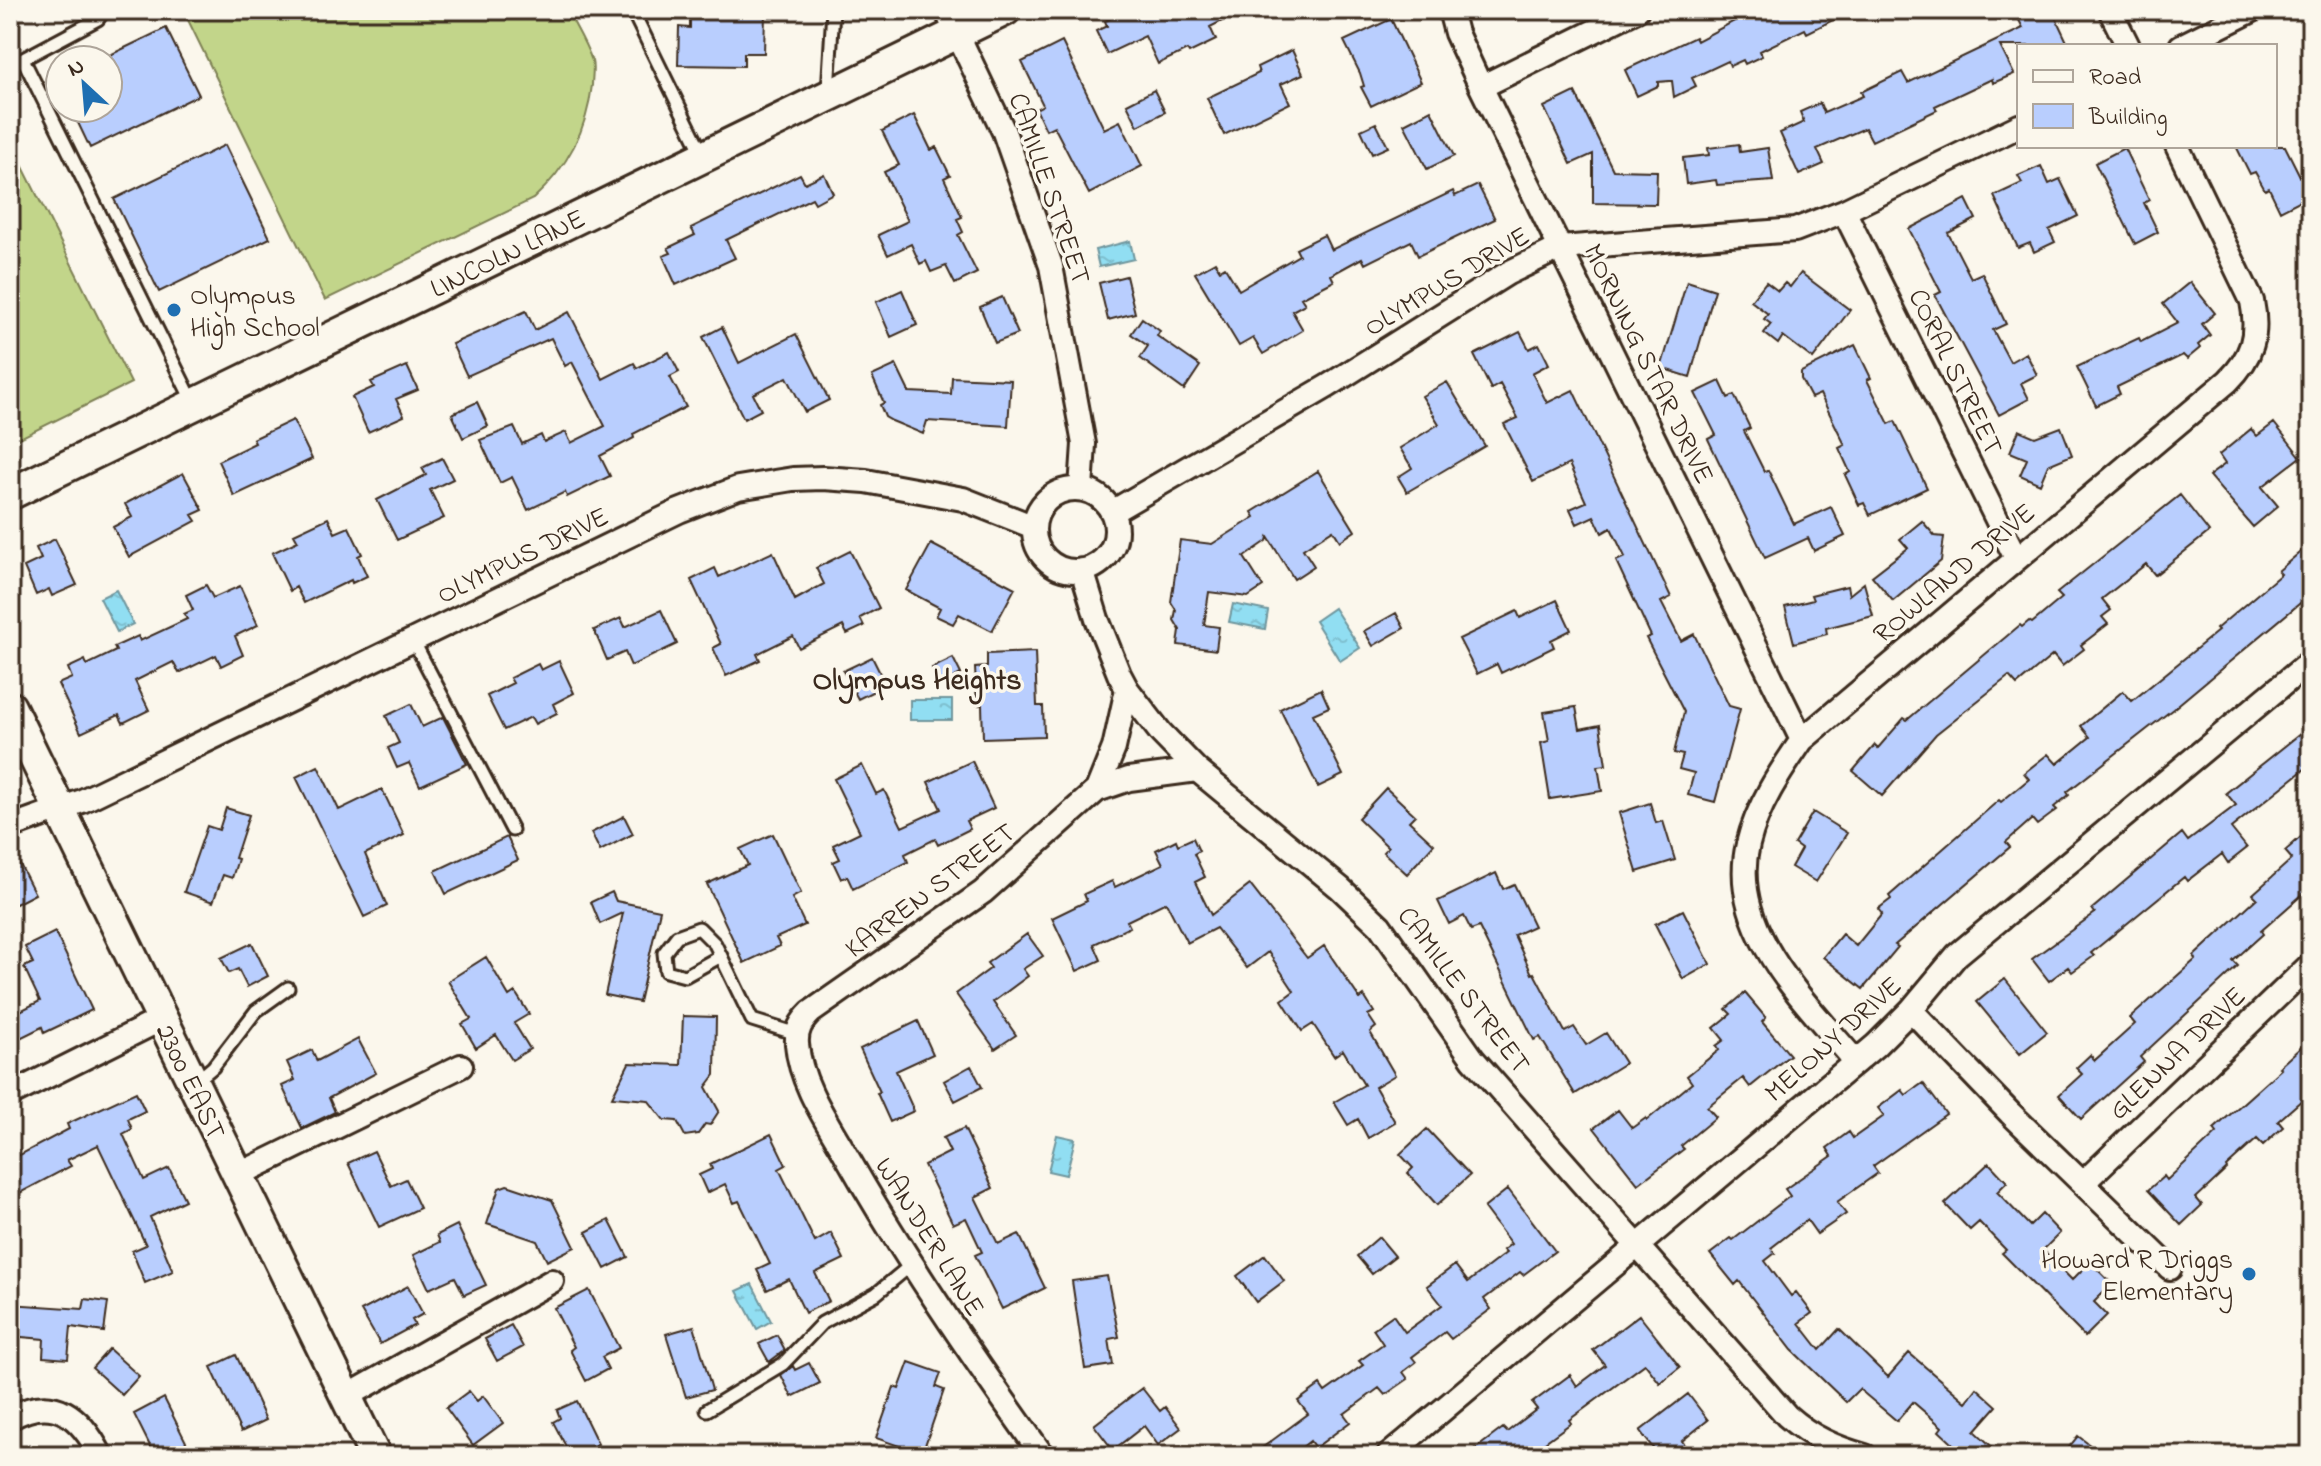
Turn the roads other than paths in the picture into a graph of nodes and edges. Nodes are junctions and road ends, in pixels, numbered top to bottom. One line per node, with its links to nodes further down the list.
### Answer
1 (104, 10): 12 (lane)
2 (632, 10): 18 (lane)
3 (833, 10): 15 (lane)
4 (1005, 10): 9 (street, LINCOLN LANE)
5 (1450, 10): 14 (street, MORNING STAR DRIVE)
6 (1637, 10): 14 (street)
7 (2110, 10): 10 (street)
8 (2253, 10): 11 (street)
9 (952, 21): 15 (street, LINCOLN LANE); 22 (street, CAMILLE STREET)
10 (2127, 44)
11 (2185, 44)
12 (23, 59): 13 (lane); 21 (lane)
13 (10, 65)
14 (1481, 87): 20 (street, MORNING STAR DRIVE)
15 (827, 96): 18 (street, LINCOLN LANE)
16 (2017, 127): 19 (street, OLYMPUS DRIVE)
17 (2178, 148): 26 (street, ROWLAND DRIVE)
18 (704, 157): 21 (street, LINCOLN LANE)
19 (1844, 211): 20 (street, OLYMPUS DRIVE); 26 (street, CORAL STREET)
20 (1560, 248): 24 (street, OLYMPUS DRIVE); 32 (street, MORNING STAR DRIVE)
21 (194, 404): 23 (street, LINCOLN LANE)
22 (1081, 489): 24 (street); 25 (street)
23 (10, 494)
24 (1112, 512): 27 (street)
25 (1034, 527): 27 (street); 28 (street, OLYMPUS DRIVE)
26 (2016, 558): 32 (street, ROWLAND DRIVE)
27 (1082, 570): 30 (street, CAMILLE STREET)
28 (413, 640): 35 (street, OLYMPUS DRIVE); 37 (lane)
29 (2311, 661): 41 (street, MELONY DRIVE)
30 (1127, 689): 33 (street, CAMILLE STREET); 34 (street, KARREN STREET)
31 (14, 725): 35 (street, 2300 EAST)
32 (1802, 740): 44 (street, ROWLAND DRIVE)
33 (1197, 770): 34 (street, KARREN STREET); 50 (street, CAMILLE STREET)
34 (1097, 790): 43 (street, KARREN STREET)
35 (60, 811): 36 (street, OLYMPUS DRIVE); 42 (street, 2300 EAST)
36 (10, 827)
37 (512, 830)
38 (721, 956): 38 (lane); 43 (lane)
39 (2311, 964): 49 (street, GLENNA DRIVE)
40 (288, 988): 46 (lane)
41 (1911, 1010): 44 (street, MELONY DRIVE); 49 (street)
42 (162, 1019): 46 (street, 2300 EAST); 47 (street)
43 (797, 1034): 51 (street, WANDER LANE)
44 (1856, 1062): 50 (street, MELONY DRIVE)
45 (461, 1066): 48 (street)
46 (194, 1083): 48 (street, 2300 EAST)
47 (10, 1095)
48 (238, 1175): 54 (street, 2300 EAST)
49 (2083, 1183): 52 (street)
50 (1638, 1246): 60 (street, MELONY DRIVE); 61 (street, CAMILLE STREET)
51 (911, 1265): 55 (lane); 59 (street, WANDER LANE)
52 (2170, 1268)
53 (552, 1281): 54 (street)
54 (346, 1397): 58 (street, 2300 EAST)
55 (707, 1410)
56 (10, 1418): 57 (street)
57 (101, 1456)
58 (375, 1456)
59 (1043, 1456)
60 (1388, 1456)
61 (1865, 1456)

